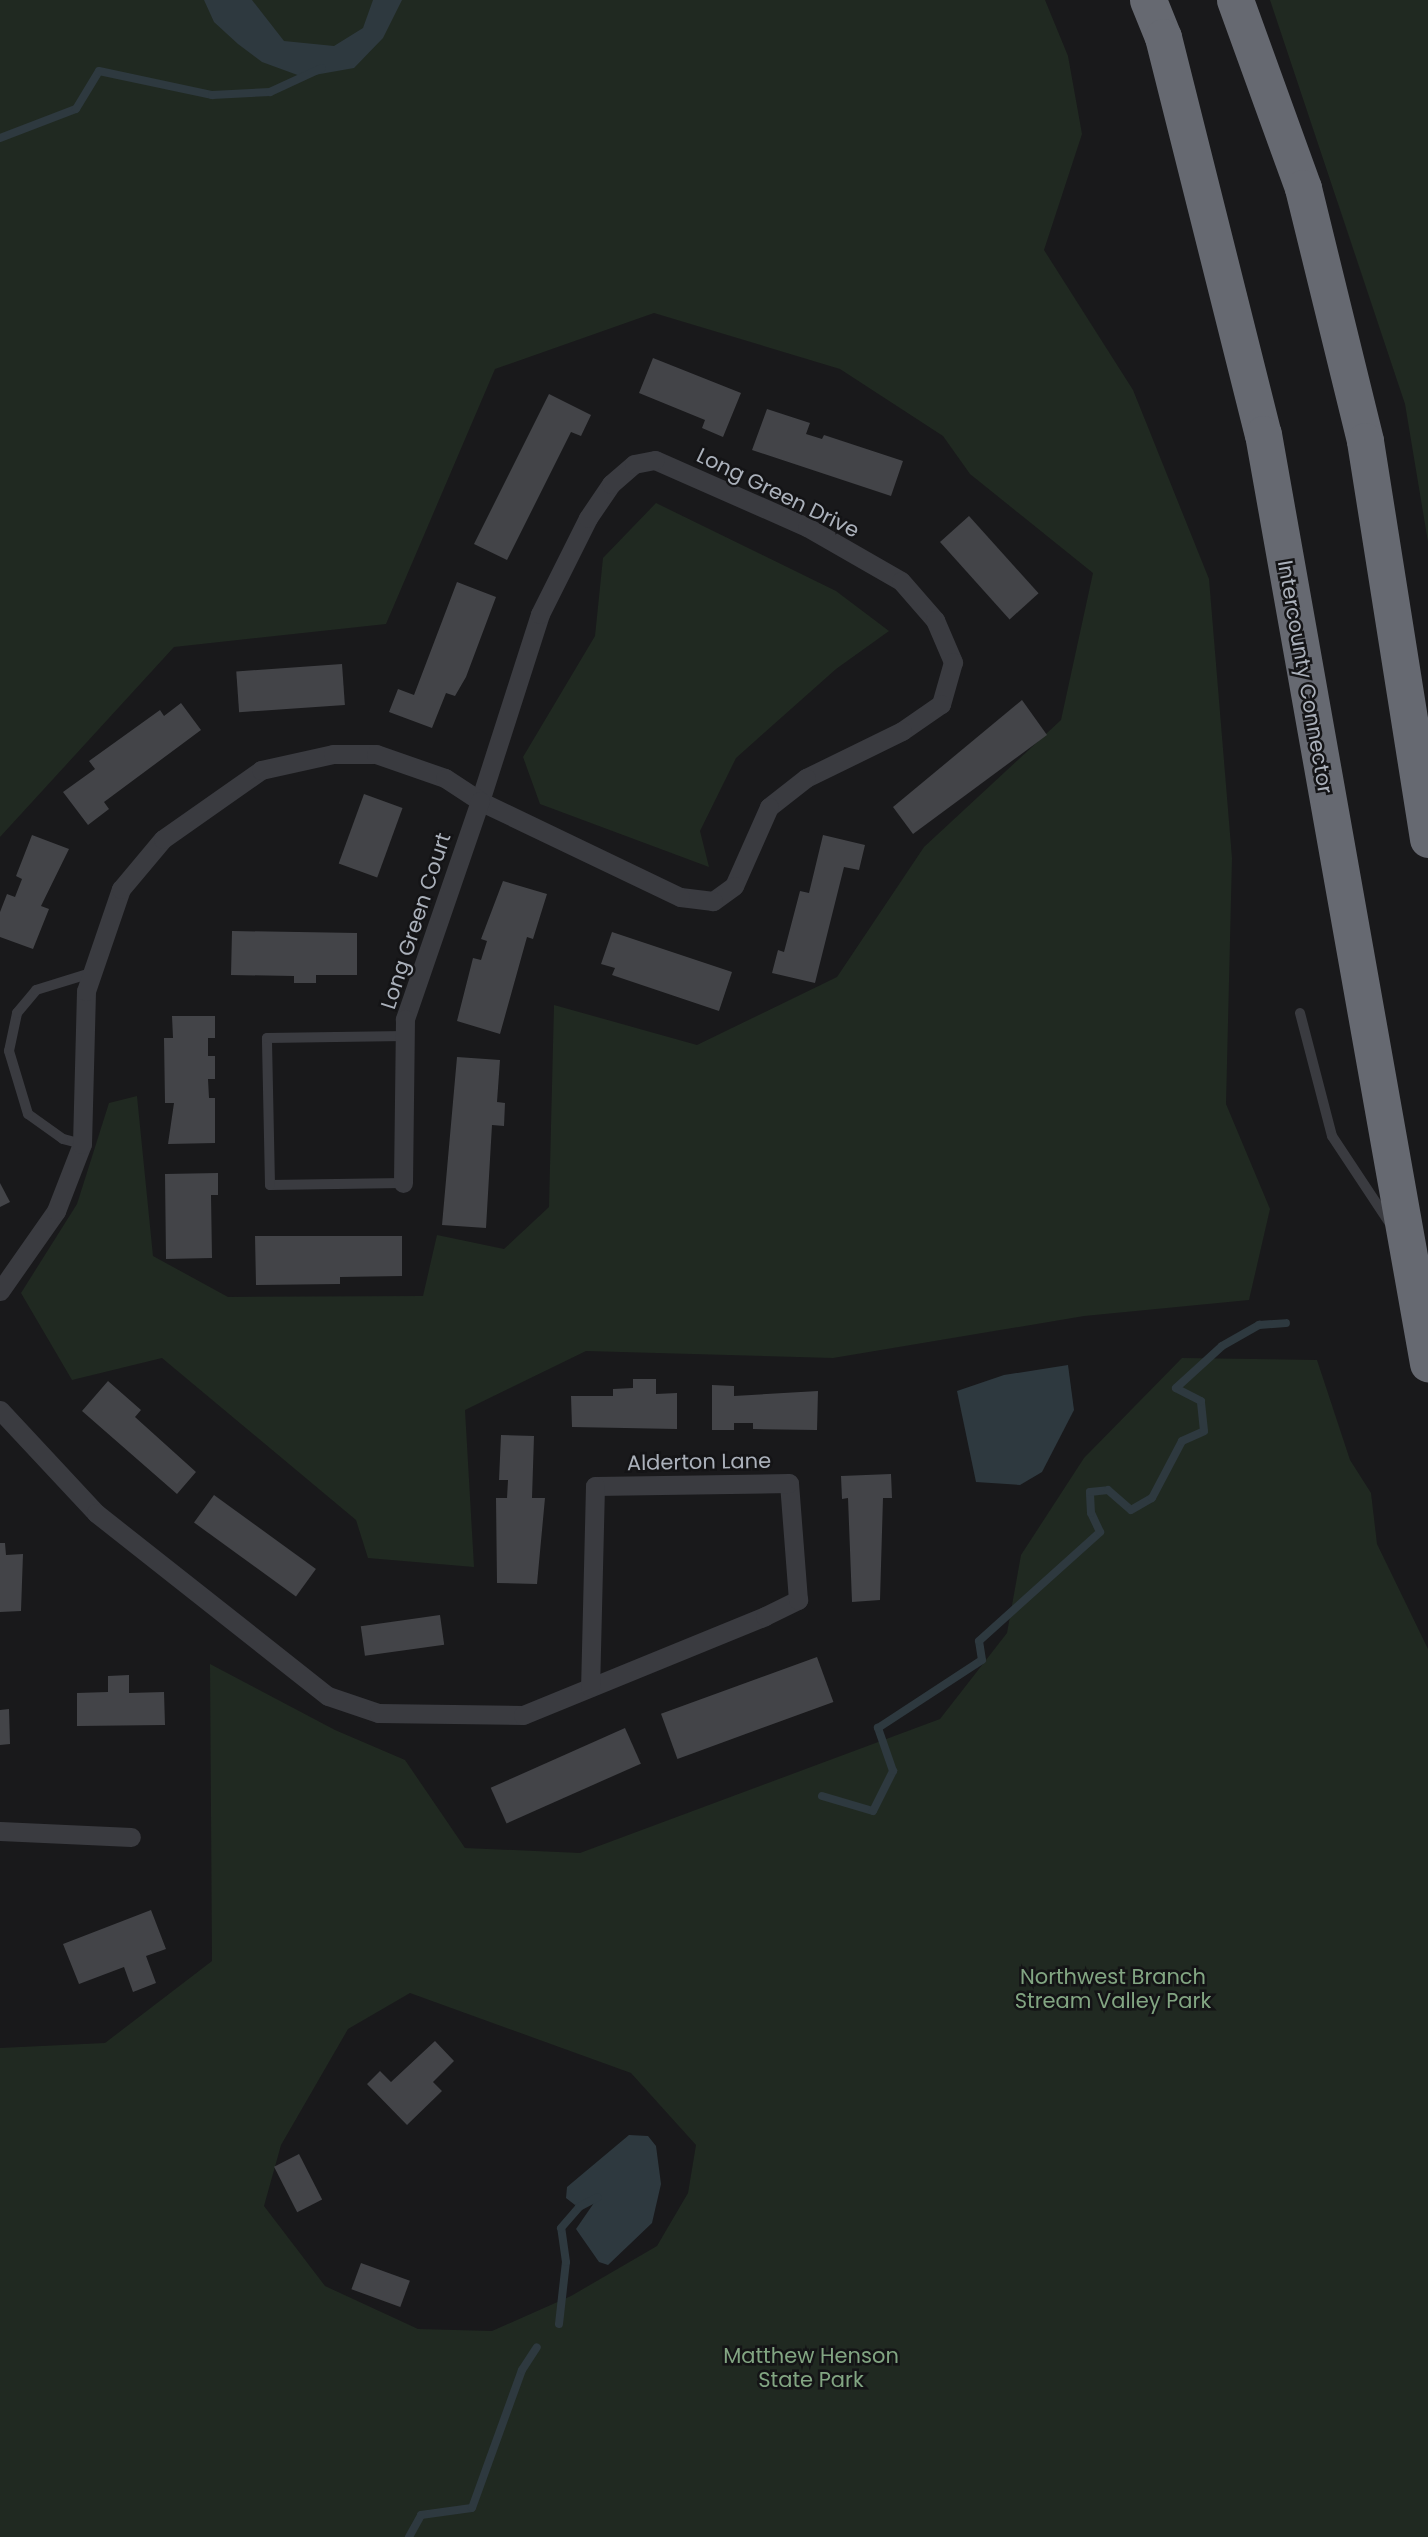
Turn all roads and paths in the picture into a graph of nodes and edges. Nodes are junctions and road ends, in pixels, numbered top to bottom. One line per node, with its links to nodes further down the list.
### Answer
1 (1148, 0): 10 (highway, Intercounty Connector)
2 (1235, 0): 4 (highway)
3 (480, 801): 3 (street, Long Green Drive); 5 (street, Long Green Drive); 7 (street, Long Green Court)
4 (1428, 839)
5 (92, 972): 8 (street, Long Green Drive); 8 (lane)
6 (1300, 1013): 10 (lane)
7 (405, 1036): 9 (street, Long Green Court); 9 (lane)
8 (82, 1144): 11 (street, Long Green Drive)
9 (403, 1183)
10 (1405, 1242): 12 (highway, Intercounty Connector)
11 (0, 1291)
12 (1428, 1363)
13 (0, 1410): 14 (street, Alderton Lane)
14 (590, 1687): 14 (street, Alderton Lane)
15 (0, 1831): 16 (street)
16 (131, 1837)

